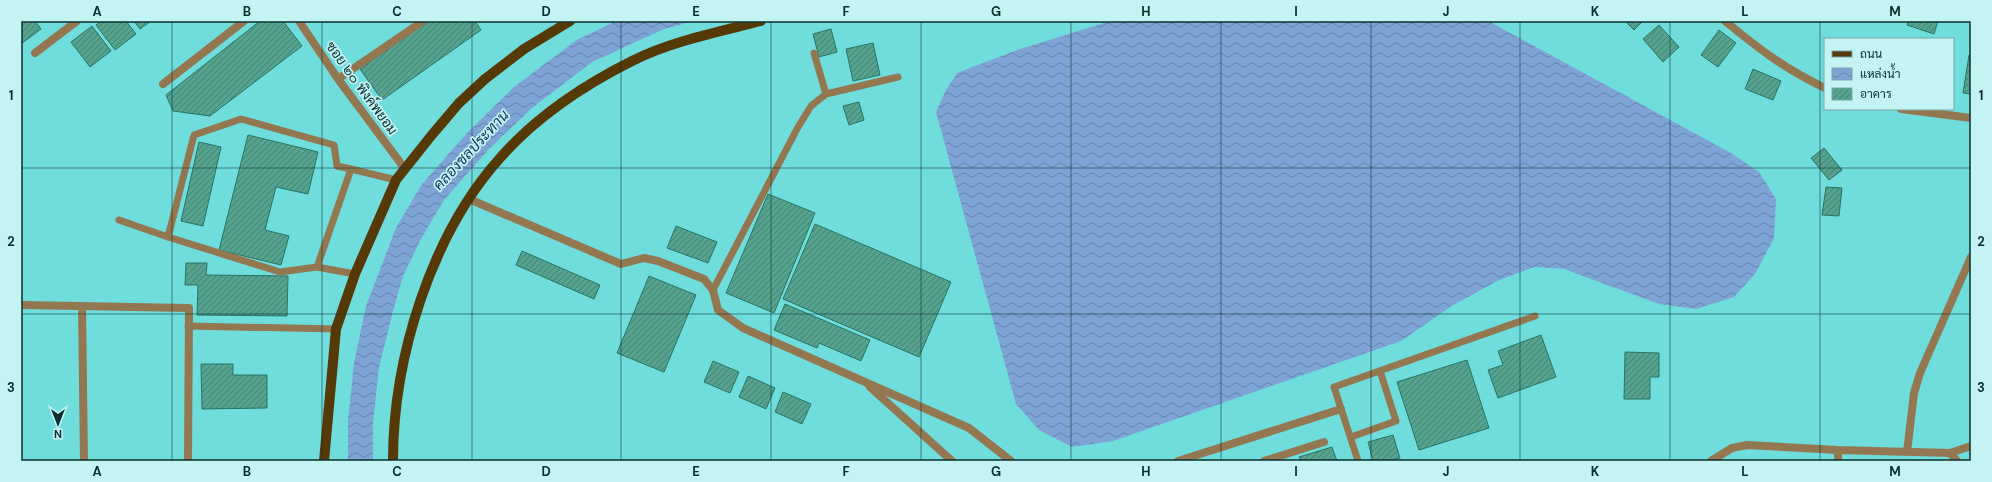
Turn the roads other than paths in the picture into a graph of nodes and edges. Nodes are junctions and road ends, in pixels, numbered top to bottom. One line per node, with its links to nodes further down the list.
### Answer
1 (76, 21): 8 (street)
2 (244, 21): 12 (street)
3 (299, 21): 11 (street, ซอย ๒๐ พิงค์พยอม)
4 (423, 21): 11 (street)
5 (570, 21): 18 (main road)
6 (761, 21): 20 (main road)
7 (1725, 21): 13 (street)
8 (35, 53)
9 (814, 53): 14 (lane)
10 (898, 77): 14 (lane)
11 (338, 79): 18 (street, ซอย ๒๐ พิงค์พยอม)
12 (163, 84)
13 (1824, 88)
14 (826, 94): 26 (lane)
15 (1909, 110): 16 (street)
16 (1971, 118)
17 (351, 169): 19 (lane); 22 (lane); 24 (lane)
18 (405, 169): 19 (main road)
19 (396, 180): 25 (main road)
20 (469, 199): 26 (street); 44 (main road)
21 (120, 220): 22 (lane)
22 (168, 237): 24 (lane)
23 (1971, 257): 39 (street)
24 (317, 267): 25 (lane)
25 (355, 274): 31 (main road)
26 (713, 290): 33 (street)
27 (21, 305): 28 (street)
28 (82, 306): 30 (street); 41 (street)
29 (1536, 316): 32 (lane)
30 (188, 326): 31 (lane); 42 (street)
31 (336, 329): 43 (main road)
32 (1380, 371): 34 (lane); 35 (lane)
33 (865, 382): 45 (street); 46 (street)
34 (1341, 409): 35 (lane); 47 (street)
35 (1351, 437): 49 (lane)
36 (1324, 442): 48 (street)
37 (1971, 446): 40 (street)
38 (1838, 450): 39 (street); 50 (street); 51 (street)
39 (1907, 452): 40 (street)
40 (1950, 452): 52 (street)
41 (84, 461)
42 (188, 461)
43 (324, 461)
44 (393, 461)
45 (952, 461)
46 (1010, 461)
47 (1178, 461)
48 (1264, 461)
49 (1358, 461)
50 (1711, 461)
51 (1838, 461)
52 (1957, 461)

